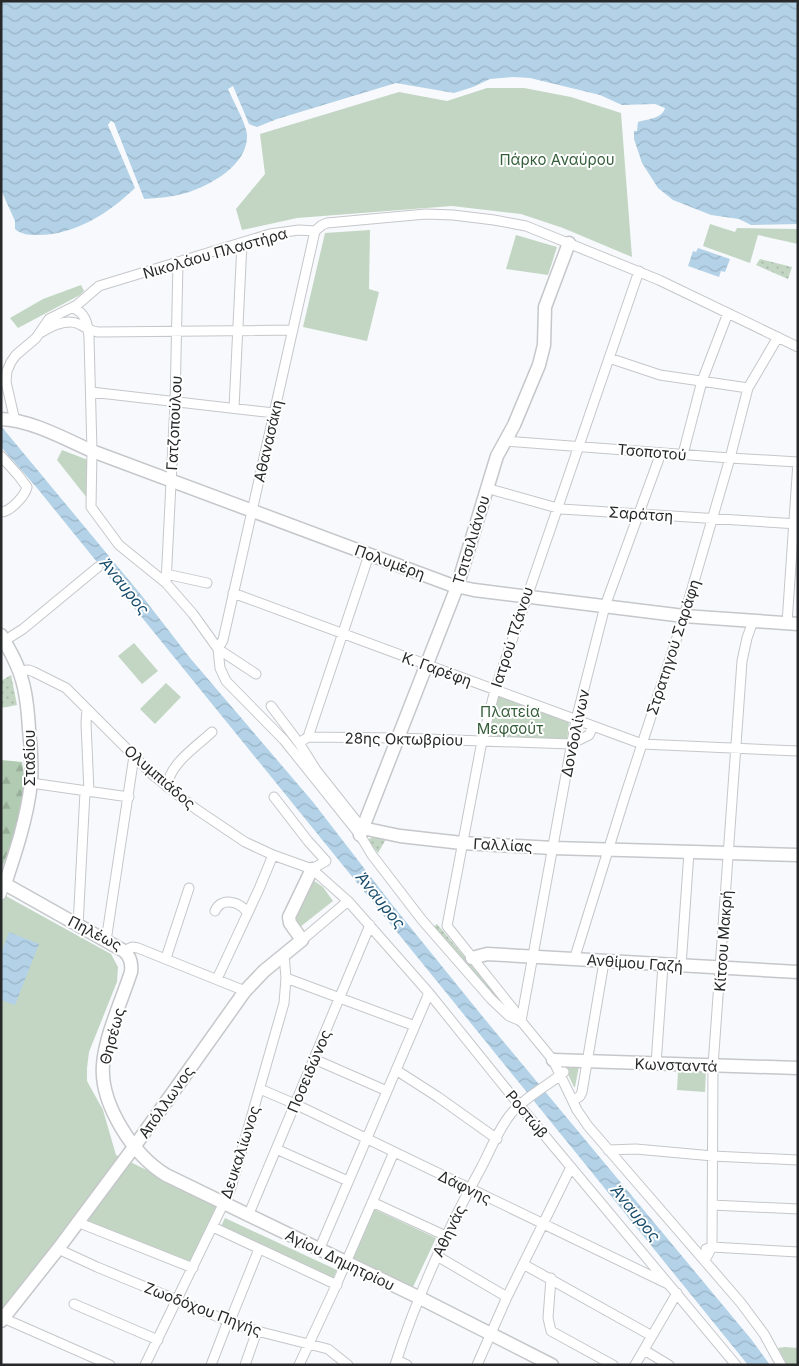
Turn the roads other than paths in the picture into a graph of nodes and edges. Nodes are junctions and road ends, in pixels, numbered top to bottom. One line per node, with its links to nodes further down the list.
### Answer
1 (315, 231): 2 (street, Νικολάου Πλαστήρα); 3 (street, Νικολάου Πλαστήρα); 9 (street, Αθανασάκη)
2 (242, 243): 4 (street, Νικολάου Πλαστήρα); 11 (street)
3 (569, 243): 5 (street, Νικολάου Πλαστήρα); 23 (street, Τσιτσιλιάνου)
4 (178, 262): 6 (street, Νικολάου Πλαστήρα); 10 (street, Γατζοπούλου)
5 (639, 272): 7 (street, Νικολάου Πλαστήρα); 15 (street, Ιατρού Τζάνου)
6 (72, 308): 8 (street); 12 (street, Νικολάου Πλαστήρα)
7 (728, 313): 13 (street, Νικολάου Πλαστήρα); 16 (street)
8 (89, 330): 10 (street, Νικολάου Πλαστήρα); 12 (street, Νικολάου Πλαστήρα); 18 (street)
9 (293, 330): 11 (street, Νικολάου Πλαστήρα); 21 (street, Αθανασάκη)
10 (178, 332): 11 (street, Νικολάου Πλαστήρα); 19 (street, Γατζοπούλου)
11 (238, 332): 20 (street)
12 (39, 334): 22 (street, Νικολάου Πλαστήρα)
13 (778, 338): 14 (street, Νικολάου Πλαστήρα); 17 (street, Στρατηγού Σαράφη)
14 (798, 347)
15 (609, 358): 16 (street); 24 (street, Ιατρού Τζάνου)
16 (702, 381): 17 (street); 27 (street)
17 (748, 388): 29 (street, Στρατηγού Σαράφη)
18 (91, 392): 19 (street); 25 (street)
19 (175, 403): 20 (street); 31 (street, Γατζοπούλου)
20 (234, 408): 21 (street)
21 (274, 413): 34 (street, Αθανασάκη)
22 (7, 420): 25 (street, Πολυμέρη)
23 (505, 441): 24 (street, Τσοποτού); 32 (street, Τσιτσιλιάνου)
24 (578, 446): 26 (street, Τσοποτού); 33 (street, Ιατρού Τζάνου)
25 (92, 452): 31 (street, Πολυμέρη); 41 (street)
26 (661, 452): 27 (street, Τσοποτού); 36 (street, Δονδολίνων)
27 (683, 454): 29 (street, Τσοποτού)
28 (1, 456): 35 (street)
29 (730, 458): 30 (street, Τσοποτού); 37 (street, Στρατηγού Σαράφη)
30 (798, 462): 38 (street)
31 (170, 481): 34 (street, Πολυμέρη); 41 (street, Γατζοπούλου)
32 (486, 488): 33 (street, Σαράτση); 43 (street, Τσιτσιλιάνου)
33 (556, 508): 36 (street, Σαράτση); 45 (street, Ιατρού Τζάνου)
34 (252, 511): 39 (street, Πολυμέρη); 44 (street, Αθανασάκη)
35 (1, 512)
36 (639, 513): 37 (street, Σαράτση); 46 (street, Δονδολίνων)
37 (712, 518): 38 (street, Σαράτση); 47 (street, Στρατηγού Σαράφη)
38 (796, 524): 49 (street)
39 (369, 555): 43 (street, Πολυμέρη); 50 (street)
40 (98, 567): 51 (street)
41 (166, 579): 42 (street); 52 (street)
42 (207, 584)
43 (458, 587): 45 (street, Πολυμέρη); 53 (street, Τσιτσιλιάνου)
44 (233, 593): 50 (street, Κ. Γαρέφη); 52 (street, Αθανασάκη)
45 (525, 597): 46 (street, Πολυμέρη); 56 (street, Ιατρού Τζάνου)
46 (605, 606): 47 (street, Πολυμέρη); 59 (street, Δονδολίνων)
47 (684, 616): 48 (street, Πολυμέρη); 67 (street, Στρατηγού Σαράφη)
48 (754, 621): 49 (street, Πολυμέρη); 68 (street, Κίτσου Μακρή)
49 (792, 623)
50 (342, 634): 53 (street, Κ. Γαρέφη); 62 (street)
51 (3, 638): 54 (street, Σταδίου)
52 (218, 649): 55 (street); 76 (street)
53 (427, 665): 56 (street, Κ. Γαρέφη); 63 (street, Τσιτσιλιάνου)
54 (19, 671): 58 (street, Ολυμπιάδος); 71 (street, Σταδίου)
55 (256, 674)
56 (494, 690): 59 (street, Κ. Γαρέφη); 64 (street, Ιατρού Τζάνου)
57 (271, 706): 65 (street)
58 (87, 709): 70 (street, Ολυμπιάδος); 73 (street)
59 (576, 720): 60 (street, Κ. Γαρέφη); 66 (street, Δονδολίνων)
60 (593, 726): 66 (street); 67 (street, Κ. Γαρέφη)
61 (212, 732): 72 (street)
62 (308, 738): 63 (street, 28ης Οκτωβρίου); 65 (street, 28ης Οκτωβρίου)
63 (398, 738): 64 (street, 28ης Οκτωβρίου); 76 (street, Τσιτσιλιάνου)
64 (482, 741): 66 (street, 28ης Οκτωβρίου); 77 (street, Ιατρού Τζάνου)
65 (299, 743): 76 (street)
66 (571, 744): 78 (street, Δονδολίνων)
67 (642, 744): 68 (street); 79 (street, Στρατηγού Σαράφη)
68 (737, 748): 69 (street); 81 (street, Κίτσου Μακρή)
69 (798, 751)
70 (134, 756): 72 (street, Ολυμπιάδος); 74 (street)
71 (31, 783): 73 (street); 86 (street, Σταδίου)
72 (167, 787): 82 (street, Ολυμπιάδος)
73 (87, 792): 74 (street); 91 (street)
74 (129, 797): 93 (street)
75 (274, 798): 84 (street)
76 (361, 831): 77 (street, Γαλλίας); 110 (street)
77 (462, 843): 78 (street, Γαλλίας); 98 (street, Ιατρού Τζάνου)
78 (553, 848): 79 (street, Γαλλίας); 96 (street, Δονδολίνων)
79 (608, 850): 80 (street, Γαλλίας); 99 (street, Στρατηγού Σαράφη)
80 (689, 852): 81 (street, Γαλλίας); 102 (street)
81 (730, 853): 83 (street, Γαλλίας); 103 (street, Κίτσου Μακρή)
82 (272, 855): 84 (street, Ολυμπιάδος); 89 (street)
83 (798, 855)
84 (312, 869): 87 (street, Ροστώβ); 92 (street)
85 (189, 888): 97 (street)
86 (3, 889): 91 (street, Πηλέως)
87 (348, 901): 90 (street, Ροστώβ); 92 (street, Απόλλωνος)
88 (214, 912): 89 (street)
89 (248, 912): 106 (street)
90 (370, 925): 108 (street, Ροστώβ); 109 (street, Ποσειδώνος)
91 (78, 926): 93 (street, Πηλέως)
92 (302, 940): 95 (street, Απόλλωνος)
93 (106, 941): 94 (street, Πηλέως)
94 (124, 951): 97 (street, Πηλέως); 127 (street, Θησέως)
95 (284, 955): 105 (street, Δευκαλίωνος); 107 (street, Απόλλωνος)
96 (533, 957): 98 (street, Ανθίμου Γαζή); 99 (street, Ανθίμου Γαζή); 110 (street, Δονδολίνων)
97 (166, 958): 106 (street, Πηλέως)
98 (472, 958): 110 (street, Ιατρού Τζάνου)
99 (574, 960): 100 (street, Ανθίμου Γαζή)
100 (604, 962): 101 (street, Ανθίμου Γαζή); 114 (street)
101 (663, 965): 102 (street, Ανθίμου Γαζή); 115 (street)
102 (681, 966): 103 (street, Ανθίμου Γαζή)
103 (721, 968): 104 (street, Ανθίμου Γαζή); 116 (street, Κίτσου Μακρή)
104 (798, 972)
105 (286, 978): 109 (street); 120 (street, Δευκαλίωνος)
106 (218, 979): 107 (street, Πηλέως)
107 (245, 991): 127 (street, Απόλλωνος)
108 (429, 993): 111 (street); 123 (street, Ροστώβ)
109 (339, 998): 111 (street); 112 (street, Ποσειδώνος)
110 (521, 1021): 113 (street)
111 (415, 1026): 118 (street)
112 (314, 1059): 121 (street); 124 (street, Ποσειδώνος)
113 (554, 1060): 114 (street, Κωνσταντά); 119 (street)
114 (588, 1062): 115 (street, Κωνσταντά); 122 (street)
115 (656, 1064): 116 (street, Κωνσταντά)
116 (713, 1066): 117 (street, Κωνσταντά); 131 (street, Κίτσου Μακρή)
117 (798, 1068)
118 (396, 1070): 121 (street); 126 (street)
119 (560, 1075): 122 (street); 123 (street, Αθηνάς)
120 (260, 1089): 124 (street, Δάφνης); 137 (street, Δευκαλίωνος)
121 (387, 1091): 125 (street)
122 (572, 1101): 129 (street)
123 (524, 1103): 126 (street, Αθηνάς); 133 (street, Ροστώβ)
124 (295, 1104): 125 (street, Δάφνης); 128 (street, Ποσειδώνος)
125 (366, 1138): 130 (street, Δάφνης); 134 (street)
126 (497, 1139): 135 (street, Αθηνάς)
127 (134, 1147): 137 (street, Αγίου Δημητρίου); 141 (street, Απόλλωνος)
128 (276, 1150): 134 (street); 140 (street, Ποσειδώνος)
129 (608, 1150): 131 (street); 149 (street)
130 (394, 1152): 135 (street, Δάφνης); 136 (street)
131 (713, 1156): 132 (street); 138 (street, Κίτσου Μακρή)
132 (798, 1160)
133 (571, 1167): 142 (street); 158 (street, Ροστώβ)
134 (348, 1181): 148 (street)
135 (469, 1190): 142 (street, Δάφνης); 144 (street, Αθηνάς)
136 (372, 1202): 144 (street); 153 (street)
137 (224, 1204): 140 (street, Αγίου Δημητρίου); 143 (street, Δευκαλίωνος)
138 (712, 1204): 139 (street); 145 (street, Κίτσου Μακρή)
139 (798, 1209)
140 (248, 1216): 148 (street, Αγίου Δημητρίου)
141 (78, 1222): 146 (street, Απόλλωνος); 155 (street)
142 (542, 1224): 154 (street); 158 (street, Δάφνης)
143 (213, 1227): 147 (street); 155 (street, Δευκαλίωνος)
144 (446, 1236): 151 (street, Αθηνάς)
145 (712, 1246): 149 (street); 150 (street); 152 (street, Κίτσου Μακρή)
146 (58, 1249): 162 (street, Ζωοδόχου Πηγής); 164 (street, Απόλλωνος)
147 (260, 1249): 157 (street); 165 (street)
148 (319, 1250): 153 (street, Αγίου Δημητρίου)
149 (698, 1252): 152 (street)
150 (798, 1252)
151 (437, 1256): 160 (street, Αθηνάς); 161 (street)
152 (705, 1260): 186 (street)
153 (346, 1263): 157 (street); 160 (street, Αγίου Δημητρίου)
154 (523, 1264): 156 (street); 161 (street)
155 (193, 1268): 162 (street, Δευκαλίωνος)
156 (551, 1278): 168 (street); 182 (street)
157 (336, 1285): 170 (street)
158 (671, 1286): 159 (street, Ροστώβ)
159 (677, 1293): 168 (street); 185 (street, Ροστώβ)
160 (418, 1297): 167 (street, Αγίου Δημητρίου); 172 (street, Αθηνάς)
161 (507, 1297): 167 (street)
162 (178, 1300): 165 (street, Ζωοδόχου Πηγής); 169 (street, Δευκαλίωνος)
163 (74, 1304): 169 (street)
164 (2, 1320): 173 (street)
165 (229, 1321): 166 (street, Ζωοδόχου Πηγής); 175 (street)
166 (257, 1331): 170 (street, Ζωοδόχου Πηγής); 176 (street)
167 (490, 1333): 180 (street); 181 (street, Αγίου Δημητρίου)
168 (652, 1336): 171 (street)
169 (158, 1340): 174 (street, Δευκαλίωνος)
170 (310, 1344): 177 (street); 178 (street, Ζωοδόχου Πηγής)
171 (644, 1350): 183 (street); 184 (street)
172 (396, 1362): 179 (street)
173 (110, 1365)
174 (145, 1365)
175 (211, 1365)
176 (245, 1365)
177 (299, 1365)
178 (348, 1365)
179 (407, 1365)
180 (477, 1365)
181 (552, 1365)
182 (613, 1365)
183 (635, 1365)
184 (669, 1365)
185 (736, 1365)
186 (781, 1365)

